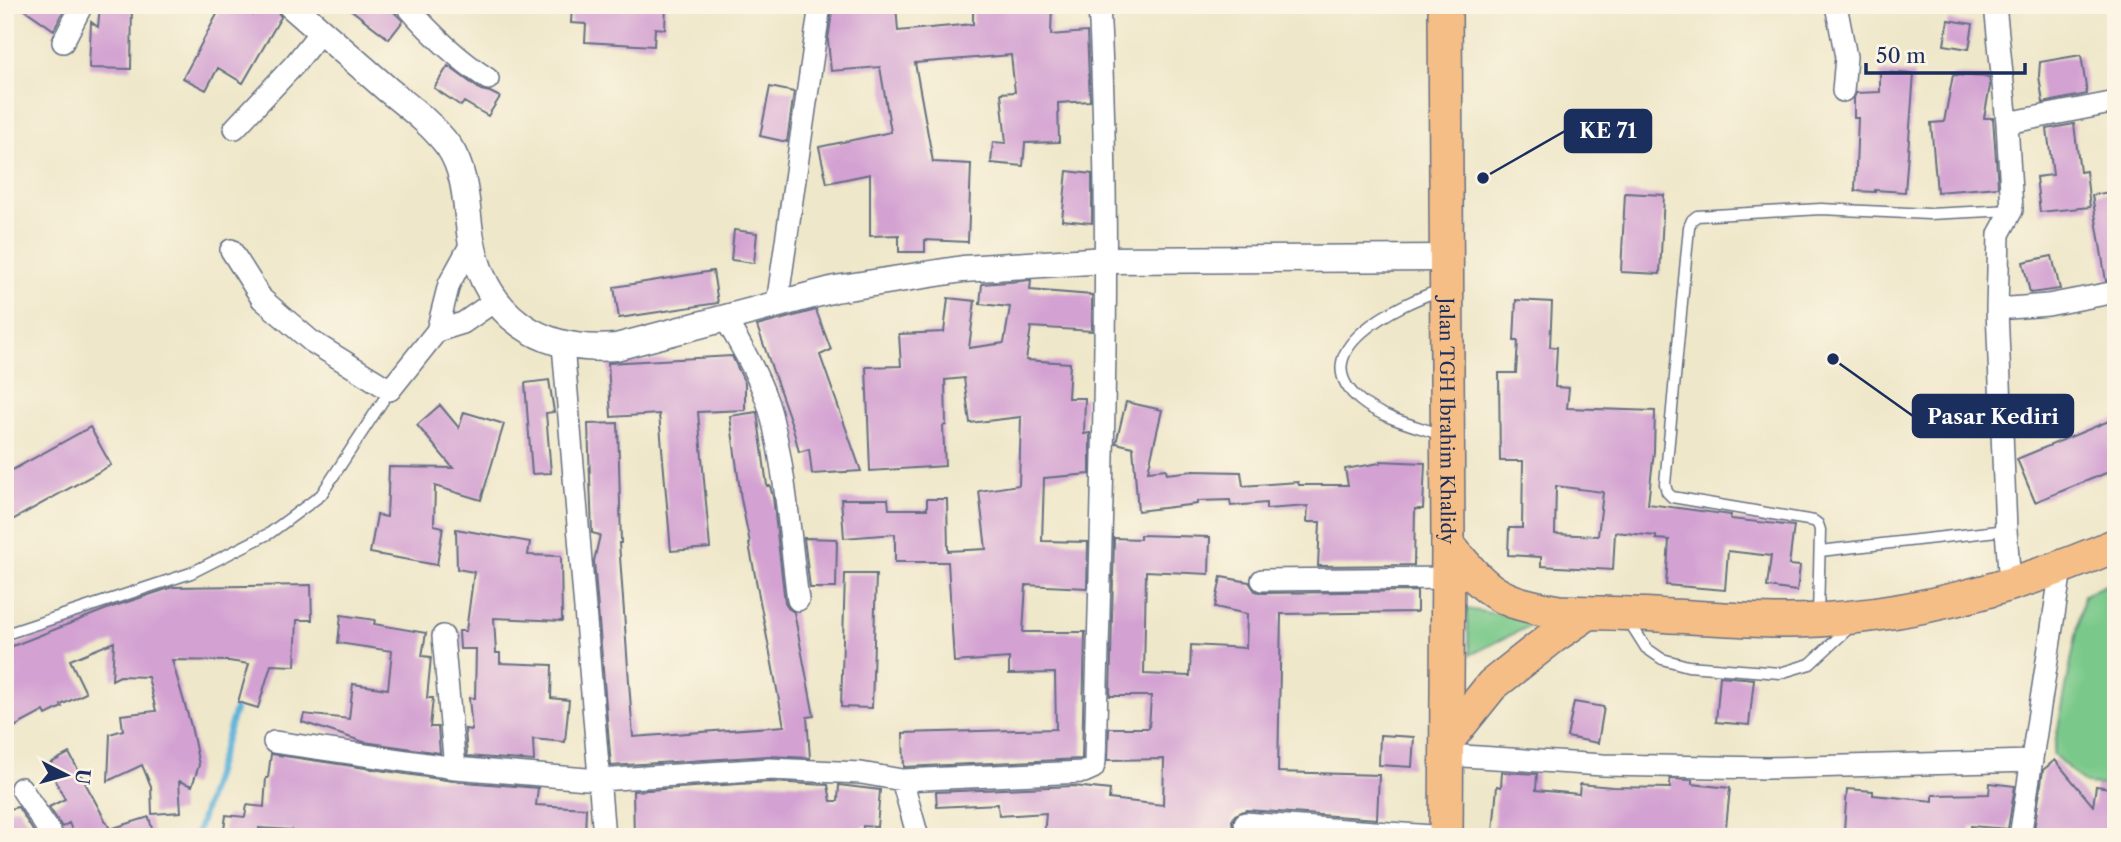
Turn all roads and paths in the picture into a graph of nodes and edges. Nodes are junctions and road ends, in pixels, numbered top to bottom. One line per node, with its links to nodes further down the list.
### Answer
1 (82, 5): 10 (street)
2 (291, 5): 9 (street)
3 (405, 5): 11 (street)
4 (820, 5): 22 (street)
5 (1099, 5): 19 (street)
6 (1445, 5): 20 (main road, Jalan TGH Ibrahim Khalidy)
7 (1836, 5): 12 (street)
8 (1995, 5): 14 (street)
9 (321, 31): 15 (street); 17 (street)
10 (63, 42)
11 (488, 79)
12 (1843, 91)
13 (2116, 102): 14 (street)
14 (2007, 123): 16 (street)
15 (235, 128)
16 (2012, 210): 24 (street); 33 (lane)
17 (472, 243): 23 (street); 26 (street)
18 (231, 250): 28 (street)
19 (1106, 260): 20 (street); 22 (street); 50 (street)
20 (1446, 273): 29 (main road, Jalan TGH Ibrahim Khalidy); 29 (lane)
21 (2116, 292): 24 (street)
22 (777, 304): 25 (street)
23 (501, 306): 26 (street); 27 (street)
24 (1997, 309): 30 (street)
25 (725, 318): 27 (street); 38 (street)
26 (437, 331): 28 (street)
27 (563, 345): 49 (street)
28 (390, 390): 43 (lane)
29 (1447, 437): 31 (main road, Jalan TGH Ibrahim Khalidy)
30 (2006, 530): 33 (lane); 37 (street)
31 (1448, 545): 35 (main road, Jalan TGH Ibrahim Khalidy); 39 (main road)
32 (2116, 545): 34 (main road)
33 (1820, 551): 42 (lane)
34 (2062, 569): 37 (main road); 47 (street)
35 (1448, 578): 36 (street); 46 (main road, Jalan TGH Ibrahim Khalidy)
36 (1262, 580)
37 (2011, 585): 41 (main road)
38 (798, 600)
39 (1588, 613): 40 (main road); 46 (main road)
40 (1625, 614): 41 (lane); 42 (main road)
41 (1863, 616): 42 (main road)
42 (1818, 620)
43 (6, 635)
44 (443, 636): 48 (street)
45 (274, 742): 48 (street)
46 (1447, 748): 47 (street); 56 (main road, Jalan TGH Ibrahim Khalidy)
47 (2032, 761): 57 (street)
48 (455, 768): 49 (street)
49 (598, 780): 50 (street); 54 (street)
50 (902, 780): 55 (street)
51 (21, 788): 53 (street)
52 (1245, 823): 56 (street)
53 (53, 837)
54 (604, 837)
55 (918, 837)
56 (1446, 837)
57 (2020, 837)

